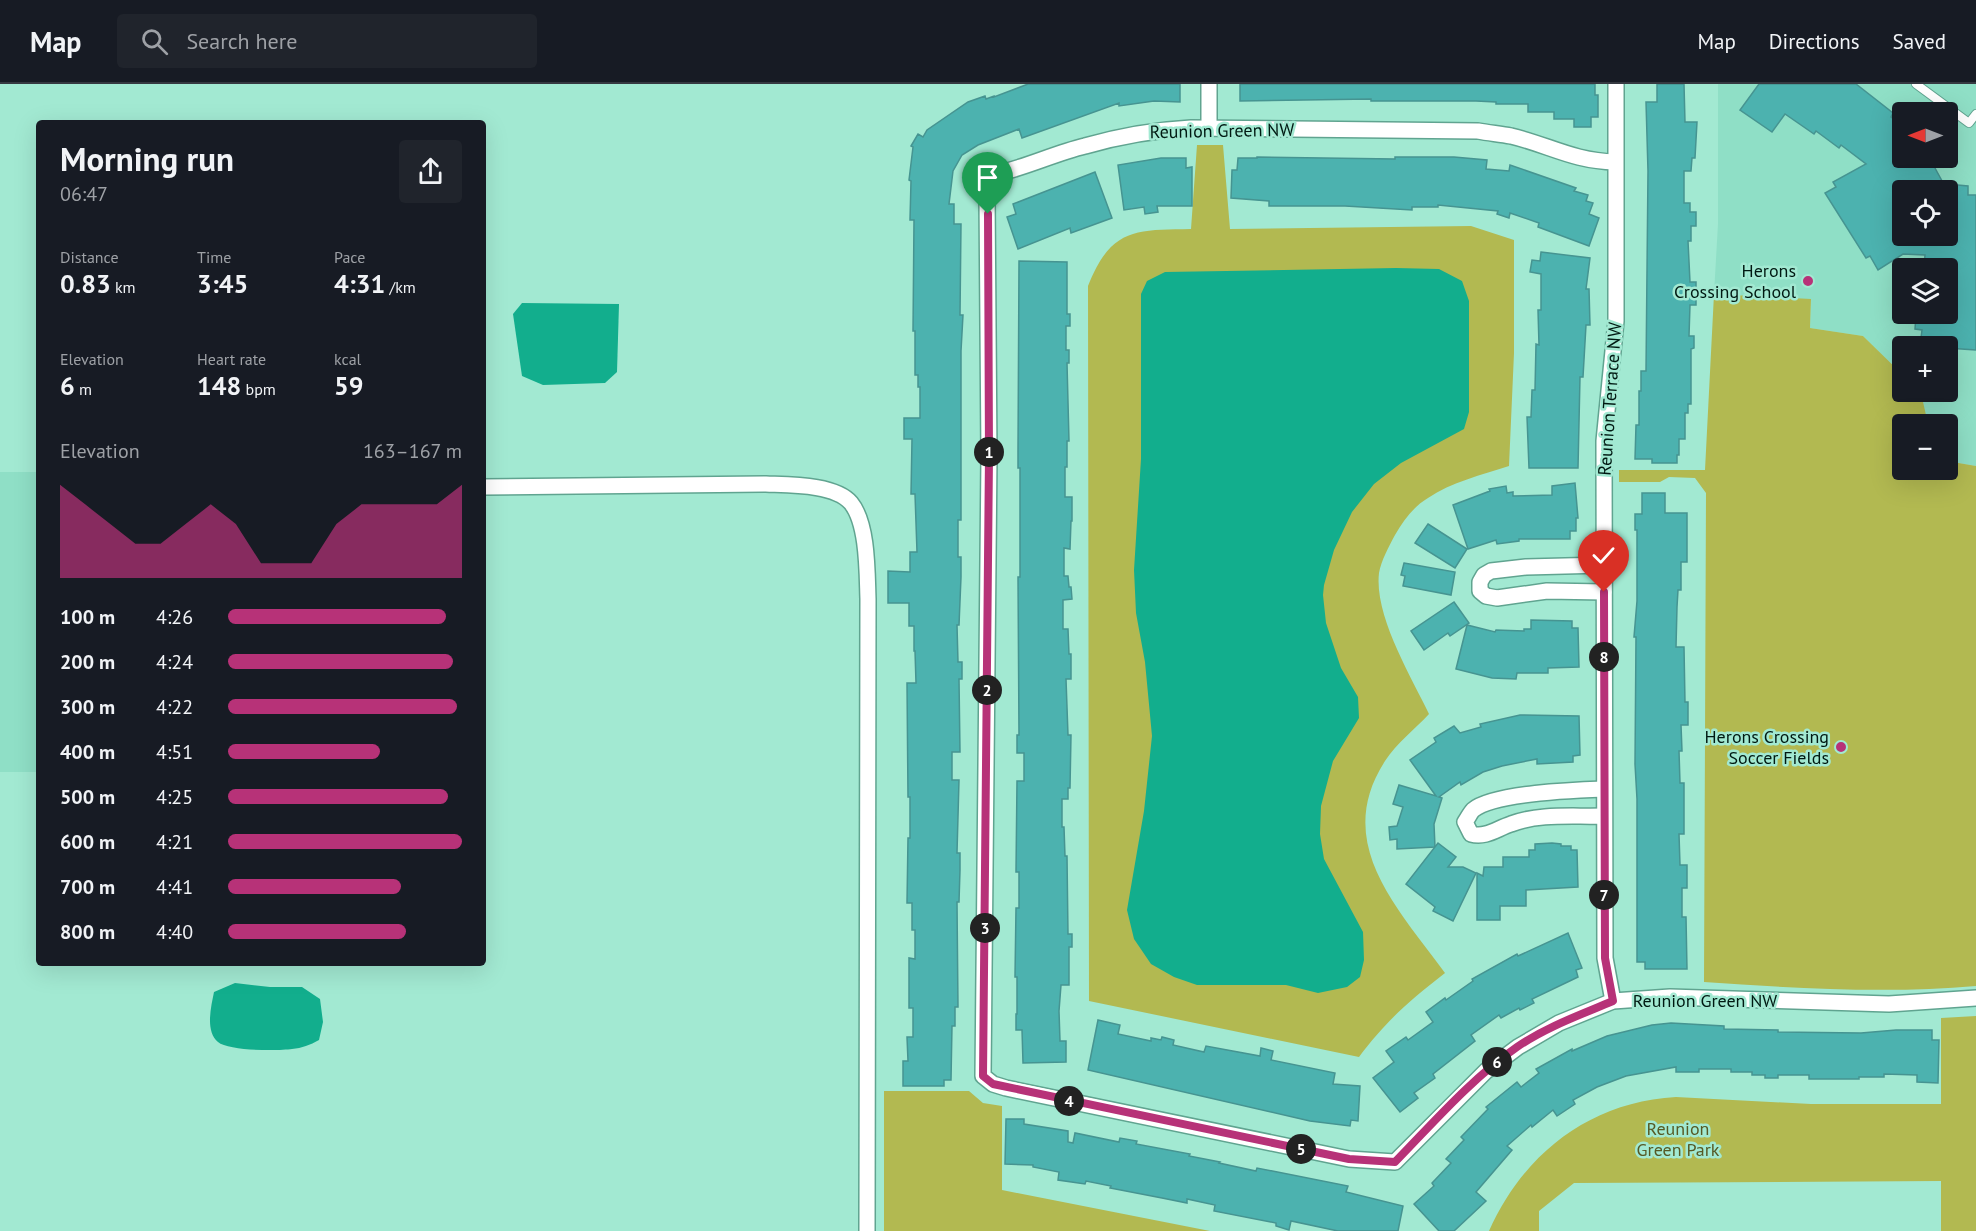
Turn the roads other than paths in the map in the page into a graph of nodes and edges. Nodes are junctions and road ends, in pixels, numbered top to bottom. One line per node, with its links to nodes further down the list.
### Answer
1 (1209, 84): 5 (street)
2 (1616, 84): 6 (street, Reunion Terrace NW)
3 (1916, 84): 4 (lane)
4 (1976, 114)
5 (1209, 128): 6 (street, Reunion Green NW); 13 (street, Reunion Green NW)
6 (1615, 162): 8 (street, Reunion Terrace NW)
7 (486, 487): 14 (street)
8 (1604, 565): 9 (street, Reunion Terrace NW); 9 (street)
9 (1604, 592): 10 (street, Reunion Terrace NW)
10 (1604, 789): 11 (street, Reunion Terrace NW); 11 (street)
11 (1604, 816): 13 (street, Reunion Terrace NW)
12 (1976, 998): 13 (street, Reunion Green NW)
13 (1613, 1001)
14 (867, 1231)

